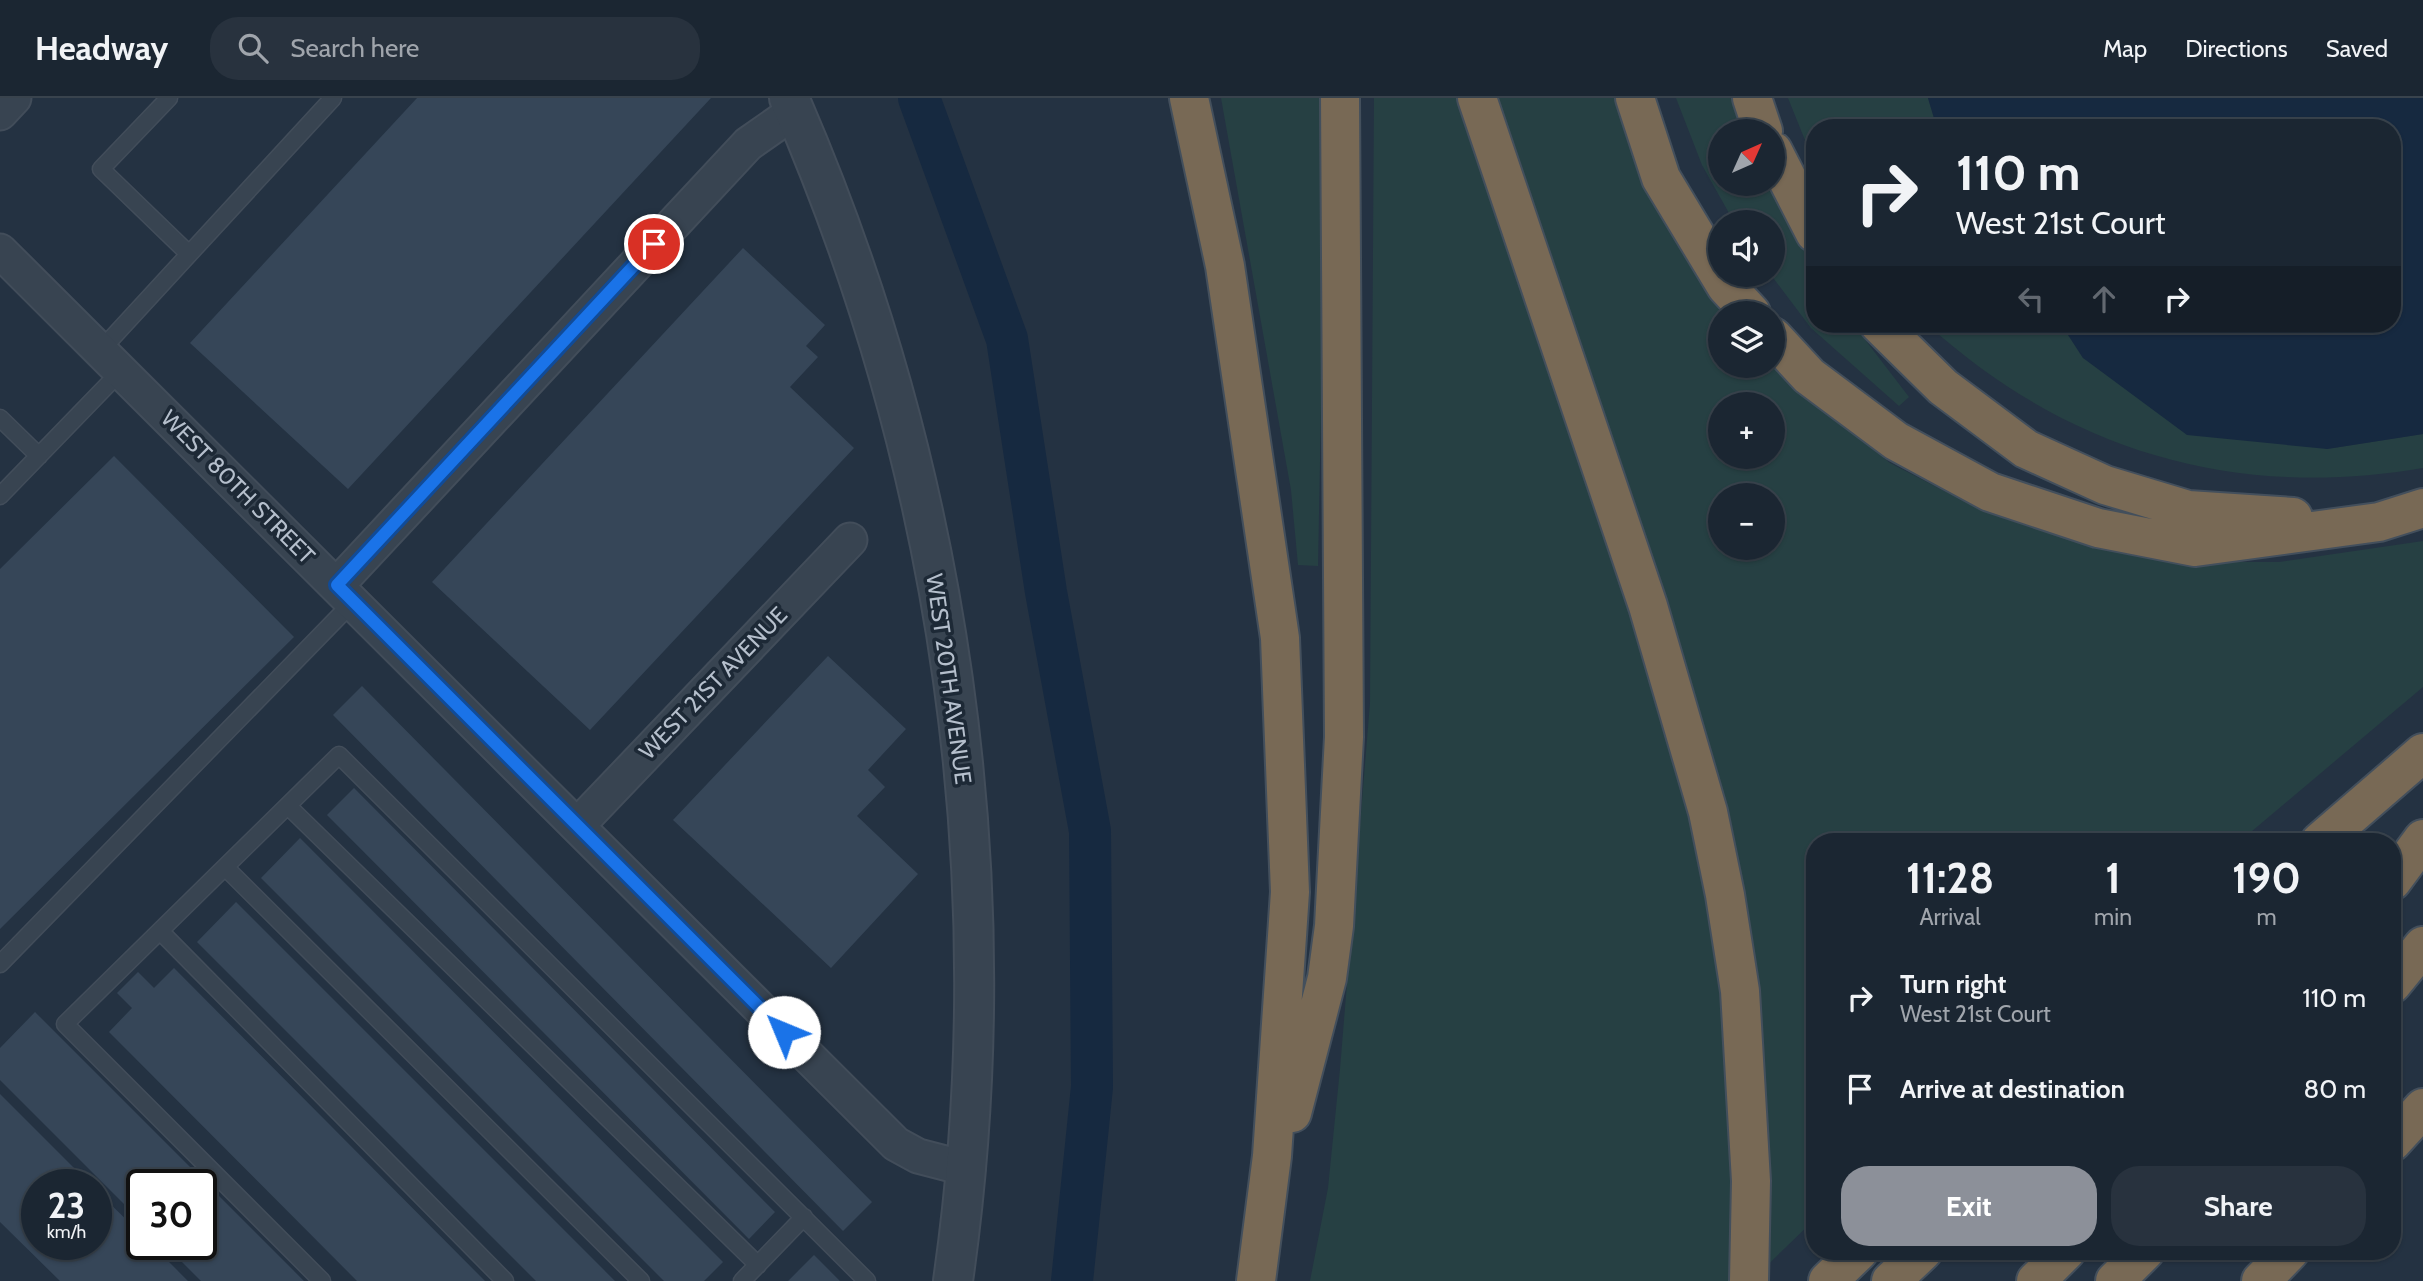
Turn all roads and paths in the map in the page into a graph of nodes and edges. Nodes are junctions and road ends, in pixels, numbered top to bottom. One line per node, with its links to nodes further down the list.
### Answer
1 (14, 98): 10 (street)
2 (169, 98): 15 (lane)
3 (333, 98): 15 (lane)
4 (1189, 98): 43 (highway)
5 (1340, 98): 43 (highway)
6 (1477, 98): 58 (highway)
7 (1635, 98): 16 (highway)
8 (1752, 98): 11 (highway)
9 (792, 104): 26 (street); 42 (street, WEST 20TH AVENUE)
10 (0, 113)
11 (1757, 119)
12 (1785, 174): 13 (highway)
13 (1806, 215)
14 (0, 251): 19 (street, WEST 80TH STREET)
15 (189, 254): 19 (lane)
16 (1740, 301)
17 (1888, 333): 24 (highway)
18 (1785, 350): 24 (highway)
19 (111, 361): 21 (lane); 26 (street, WEST 80TH STREET)
20 (0, 418): 21 (lane)
21 (39, 456): 22 (lane)
22 (0, 496)
23 (2423, 508): 24 (highway)
24 (2379, 522)
25 (850, 540): 30 (street, WEST 21ST AVENUE)
26 (345, 594): 30 (street, WEST 80TH STREET); 38 (lane)
27 (2423, 753): 31 (highway)
28 (288, 806): 34 (lane); 44 (lane); 50 (lane)
29 (2423, 812): 32 (highway)
30 (577, 826): 42 (street, WEST 80TH STREET)
31 (2330, 833)
32 (2399, 833)
33 (2423, 839): 35 (highway)
34 (225, 867): 36 (lane); 53 (lane)
35 (2401, 869)
36 (160, 931): 51 (lane); 52 (lane)
37 (2423, 946): 39 (highway)
38 (0, 964)
39 (2401, 973)
40 (2423, 1108): 41 (highway)
41 (2401, 1132)
42 (968, 1169): 56 (street, WEST 20TH AVENUE)
43 (1266, 1215): 57 (highway)
44 (804, 1217): 50 (lane); 55 (lane)
45 (1850, 1260): 59 (highway)
46 (1913, 1260): 60 (highway)
47 (2057, 1260): 61 (highway)
48 (2136, 1260): 62 (highway)
49 (2281, 1260): 63 (highway)
50 (758, 1265): 54 (lane)
51 (322, 1281)
52 (505, 1281)
53 (641, 1281)
54 (742, 1281)
55 (867, 1281)
56 (953, 1281)
57 (1256, 1281)
58 (1749, 1281)
59 (1828, 1281)
60 (1891, 1281)
61 (2036, 1281)
62 (2115, 1281)
63 (2261, 1281)

